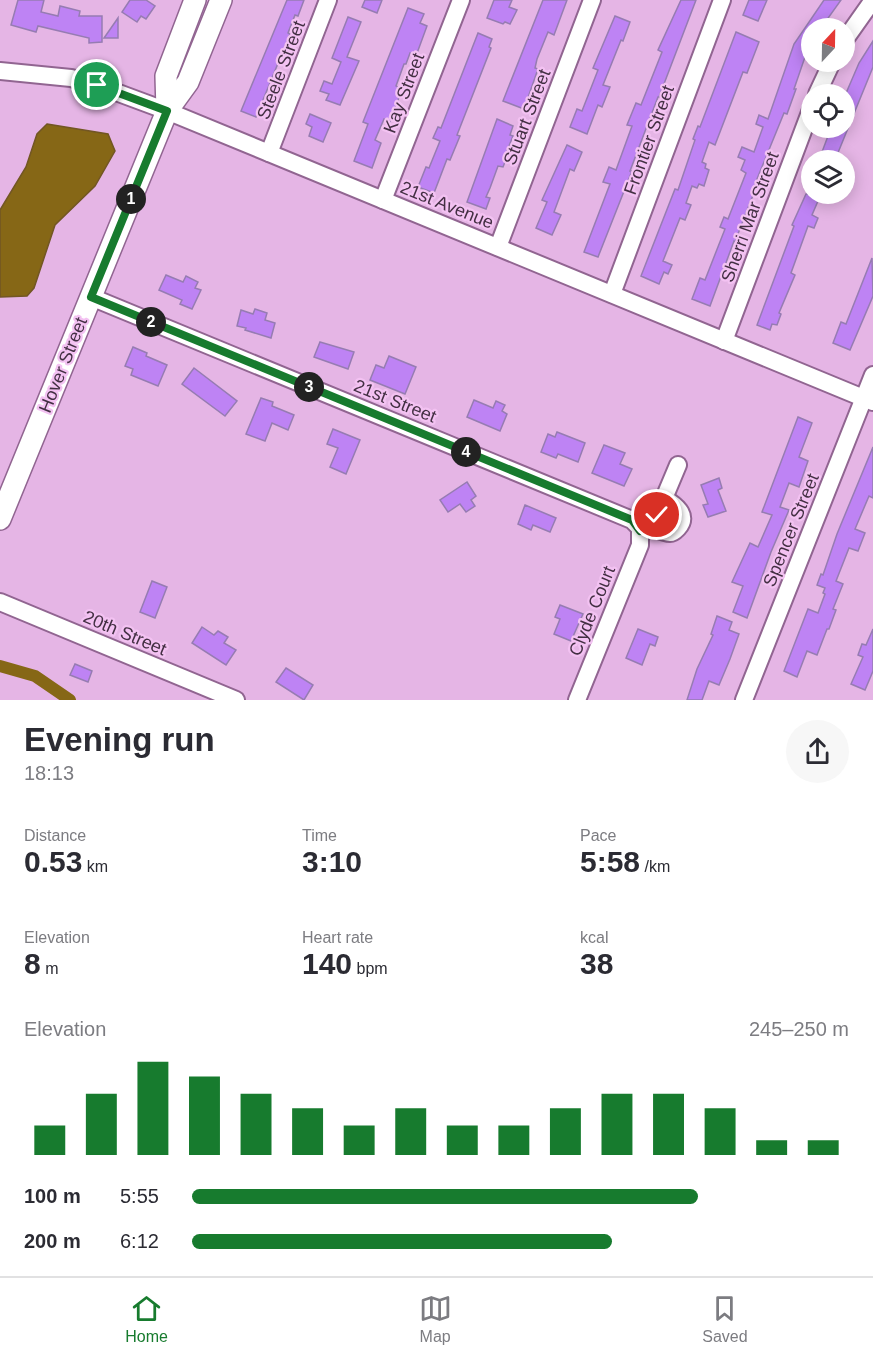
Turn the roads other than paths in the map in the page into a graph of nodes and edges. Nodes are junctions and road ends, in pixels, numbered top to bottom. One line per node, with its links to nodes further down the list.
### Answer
1 (195, 0): 10 (main road, Hover Street)
2 (221, 0): 10 (main road, Hover Street)
3 (328, 0): 12 (street, Steele Street)
4 (461, 0): 13 (street, Kay Street)
5 (592, 0): 14 (street, Stuart Street)
6 (722, 0): 15 (street, Frontier Street)
7 (873, 0): 8 (street)
8 (855, 25)
9 (0, 71): 10 (street, 21st Avenue)
10 (167, 111): 12 (street, 21st Avenue); 16 (main road, Hover Street)
11 (801, 136): 17 (street, Sherri Mar Street)
12 (269, 153): 13 (street, 21st Avenue)
13 (383, 200): 14 (street, 21st Avenue)
14 (498, 247): 15 (street, 21st Avenue)
15 (612, 294): 17 (street, 21st Avenue)
16 (91, 297): 22 (main road, Hover Street); 23 (street, 21st Street)
17 (724, 340): 19 (street, 21st Avenue)
18 (873, 375): 19 (street, Spencer Street)
19 (868, 400): 27 (street, Spencer Street)
20 (678, 465): 21 (street, Clyde Court)
21 (664, 498): 23 (street, Clyde Court); 23 (street)
22 (0, 519)
23 (643, 531): 26 (street, Clyde Court)
24 (0, 602): 25 (street, 20th Street)
25 (236, 700)
26 (577, 700)
27 (744, 700)

